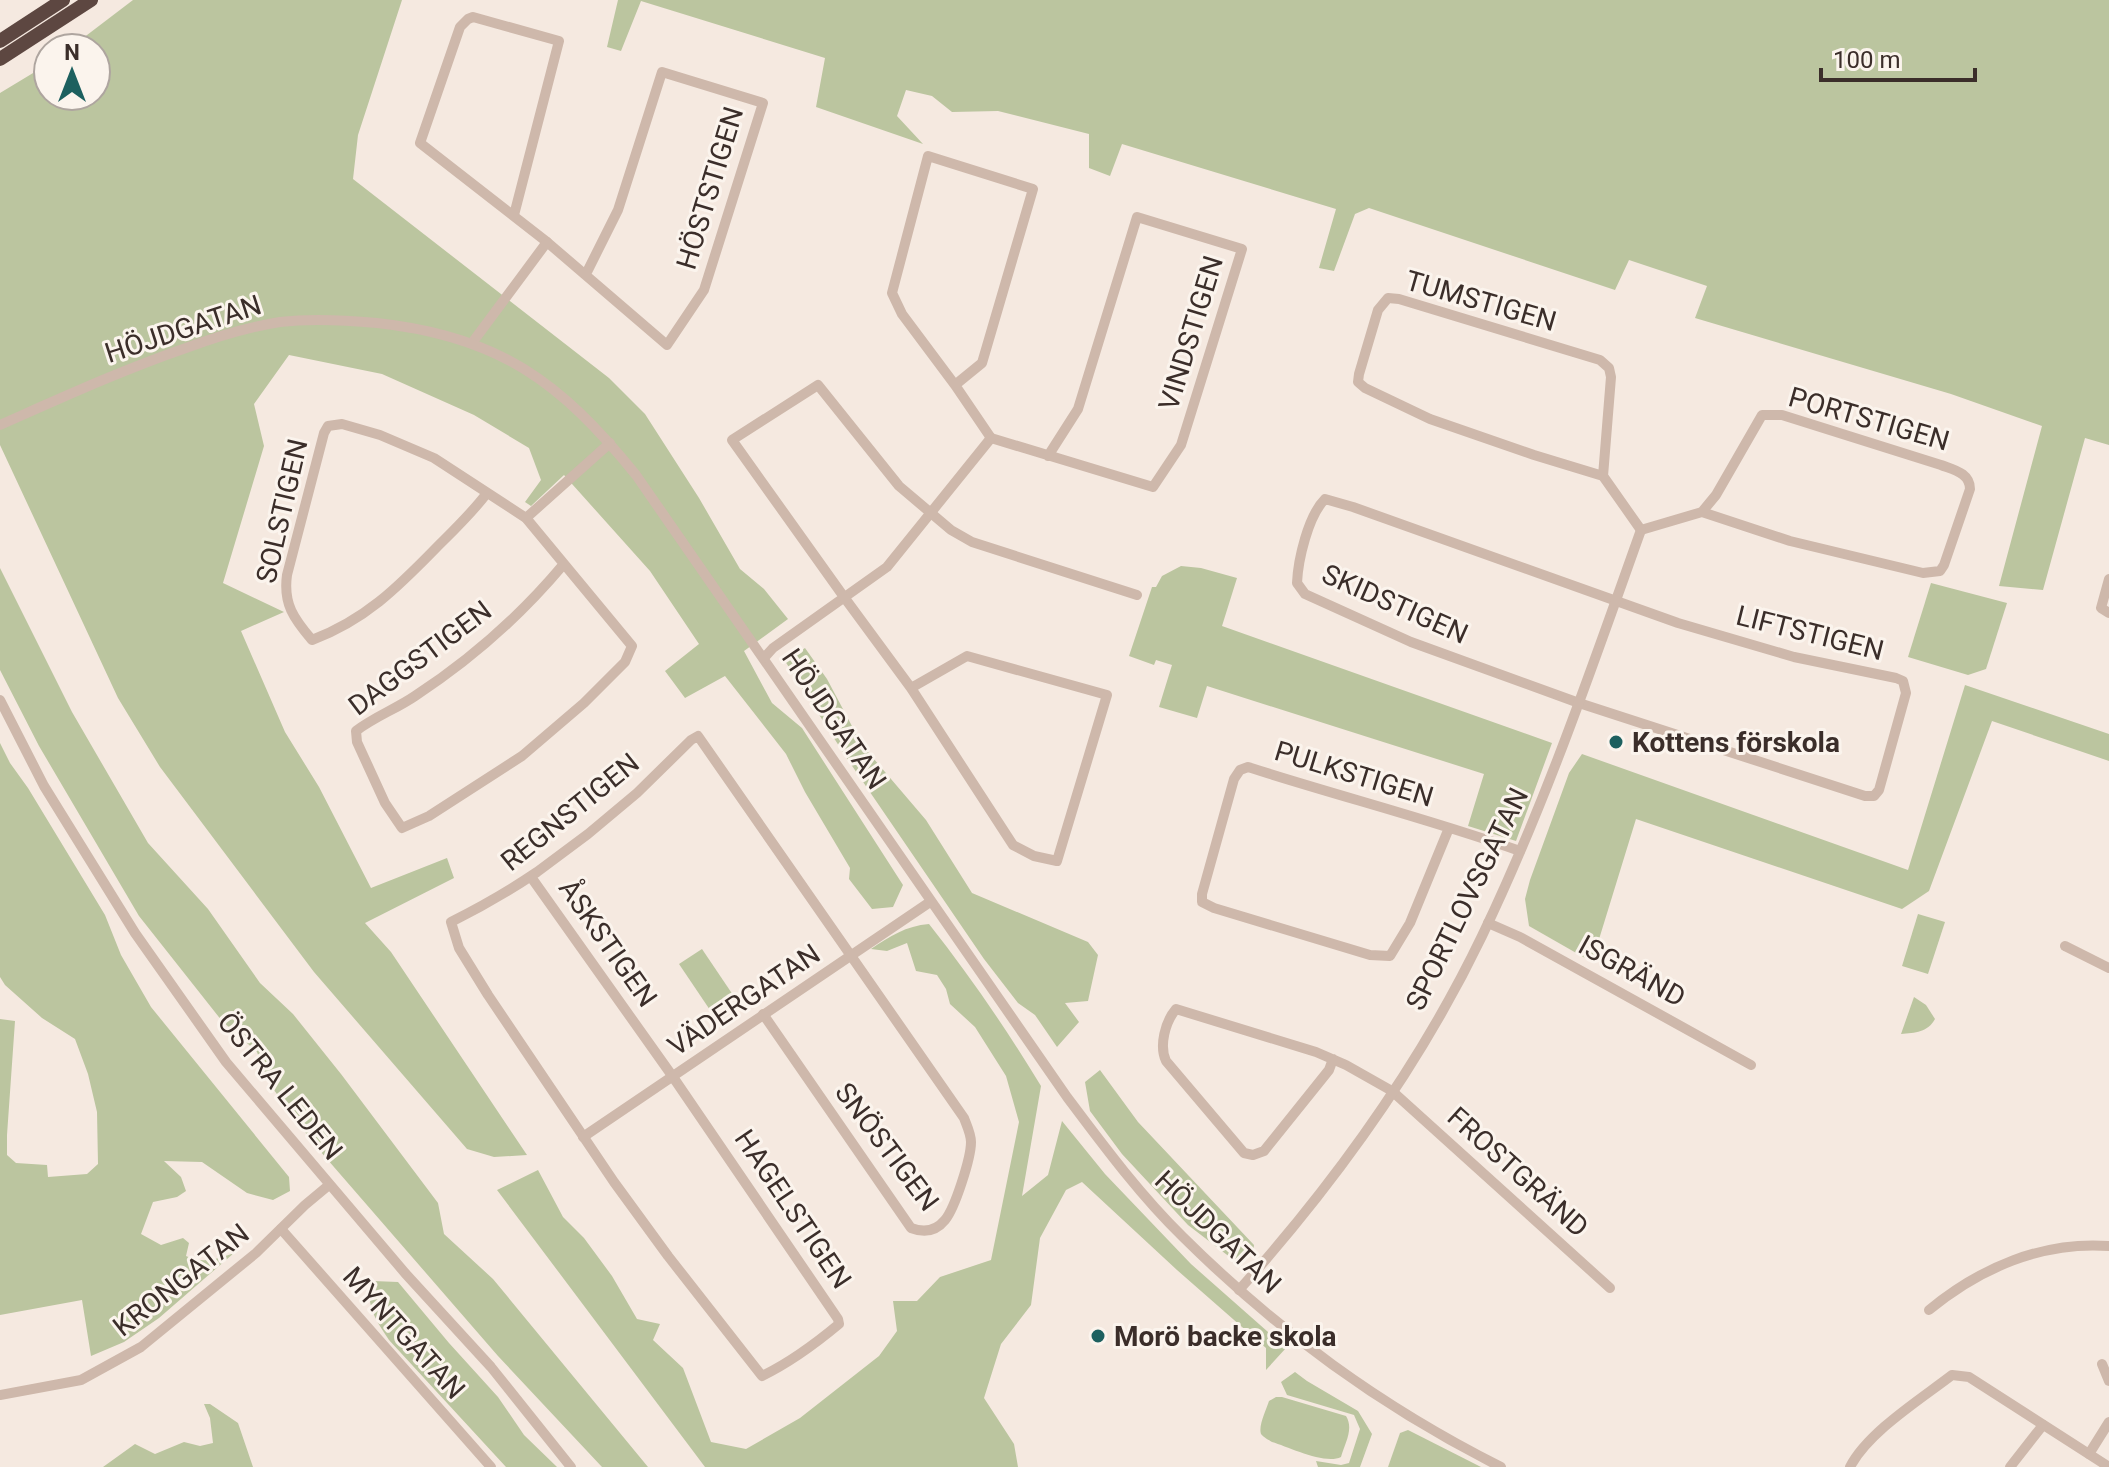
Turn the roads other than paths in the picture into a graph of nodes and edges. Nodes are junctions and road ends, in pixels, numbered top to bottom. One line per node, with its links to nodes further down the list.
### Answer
1 (63, 0): 3 (highway)
2 (91, 0): 4 (highway)
3 (0, 41)
4 (0, 59)
5 (514, 215): 5 (street, HÖSTSTIGEN); 6 (street, HÖSTSTIGEN)
6 (547, 242): 7 (street, HÖSTSTIGEN); 8 (street)
7 (586, 274): 7 (street, HÖSTSTIGEN)
8 (472, 343): 10 (street, HÖJDGATAN); 12 (street, HÖJDGATAN)
9 (955, 385): 9 (street); 11 (street)
10 (0, 425)
11 (991, 438): 13 (street, VINDSTIGEN); 16 (street)
12 (610, 443): 18 (street); 26 (street, HÖJDGATAN)
13 (1048, 456): 13 (street, VINDSTIGEN)
14 (1603, 476): 14 (street, TUMSTIGEN); 19 (street)
15 (487, 493): 15 (street, SOLSTIGEN); 18 (street, SOLSTIGEN)
16 (931, 512): 22 (street); 23 (street); 23 (street)
17 (1702, 512): 17 (street, PORTSTIGEN); 19 (street)
18 (526, 518): 20 (street, DAGGSTIGEN)
19 (1641, 530): 24 (street, SPORTLOVSGATAN)
20 (563, 565): 20 (street, DAGGSTIGEN)
21 (2109, 579): 25 (street)
22 (1137, 595)
23 (844, 597): 26 (street); 27 (street)
24 (1616, 601): 29 (street, SPORTLOVSGATAN); 29 (street, SKIDSTIGEN); 29 (street, LIFTSTIGEN)
25 (2109, 613)
26 (764, 658): 33 (street, HÖJDGATAN)
27 (911, 688): 27 (street)
28 (0, 700): 44 (street, ÖSTRA LEDEN)
29 (1579, 703): 31 (street, SPORTLOVSGATAN)
30 (1449, 828): 30 (street, PULKSTIGEN); 31 (street, PULKSTIGEN)
31 (1520, 851): 34 (street, SPORTLOVSGATAN)
32 (531, 877): 36 (street, REGNSTIGEN); 41 (street, ÅSKSTIGEN); 43 (street, REGNSTIGEN)
33 (930, 902): 36 (street, VÄDERGATAN); 48 (street, HÖJDGATAN)
34 (1488, 923): 40 (street, ISGRÄND); 42 (street, SPORTLOVSGATAN)
35 (2065, 946): 37 (street)
36 (852, 956): 38 (street, VÄDERGATAN); 38 (street, SNÖSTIGEN)
37 (2109, 968)
38 (763, 1014): 41 (street, VÄDERGATAN)
39 (1333, 1059): 39 (street, FROSTGRÄND); 42 (street, FROSTGRÄND)
40 (1751, 1065)
41 (673, 1077): 43 (street, VÄDERGATAN); 43 (street, HAGELSTIGEN)
42 (1392, 1091): 47 (street, FROSTGRÄND); 48 (street, SPORTLOVSGATAN)
43 (583, 1137)
44 (329, 1185): 45 (street, KRONGATAN); 57 (street, ÖSTRA LEDEN)
45 (281, 1229): 52 (street, KRONGATAN); 56 (street, MYNTGATAN)
46 (2109, 1246): 49 (street)
47 (1610, 1288)
48 (1239, 1290): 58 (street, HÖJDGATAN)
49 (1929, 1310)
50 (2102, 1364): 51 (street)
51 (2109, 1381)
52 (0, 1395)
53 (2109, 1422): 55 (street)
54 (2043, 1425): 55 (street); 59 (street); 60 (street)
55 (2089, 1454): 61 (street)
56 (491, 1467)
57 (571, 1467)
58 (1501, 1467)
59 (1850, 1467)
60 (2010, 1467)
61 (2109, 1467)

